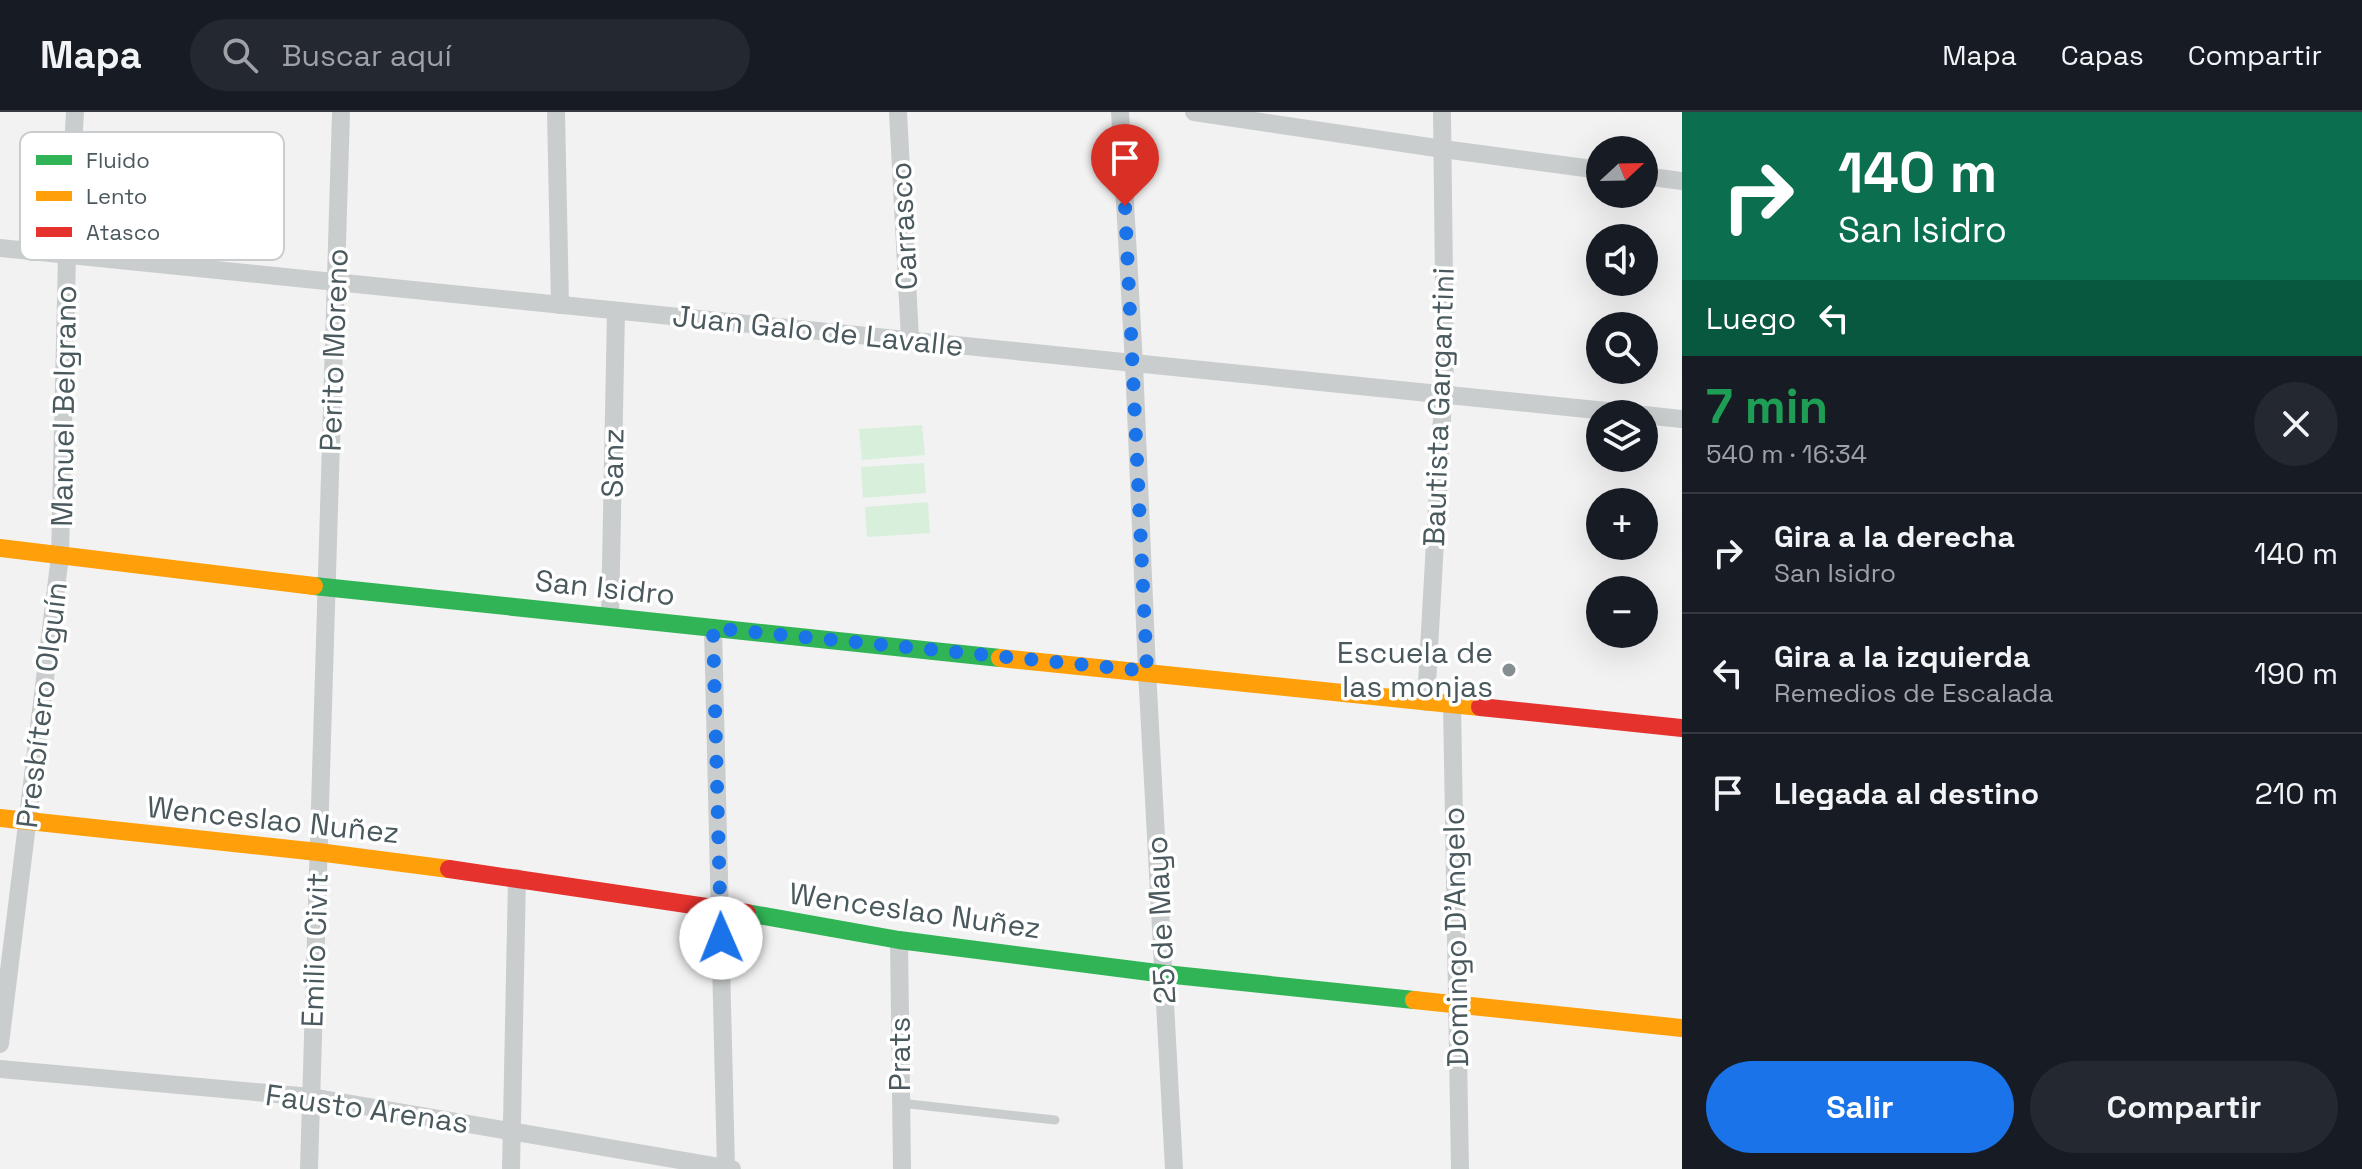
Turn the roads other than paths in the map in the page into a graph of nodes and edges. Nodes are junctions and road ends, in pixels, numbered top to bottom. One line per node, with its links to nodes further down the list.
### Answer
1 (75, 112): 8 (street, Manuel Belgrano)
2 (341, 112): 17 (street, Perito Moreno)
3 (556, 112): 18 (street)
4 (898, 112): 20 (street, Carrasco)
5 (1120, 112): 21 (street, 25 de Mayo)
6 (1194, 112): 9 (street)
7 (1442, 112): 9 (street, Bautista Gargantini)
8 (74, 132)
9 (1443, 149): 10 (street); 22 (street, Bautista Gargantini)
10 (1586, 168)
11 (1658, 178): 12 (street)
12 (1682, 181)
13 (0, 248): 14 (street, Juan Galo de Lavalle)
14 (20, 250)
15 (67, 260): 27 (street, Manuel Belgrano)
16 (115, 260): 17 (street, Juan Galo de Lavalle)
17 (335, 283): 18 (street, Juan Galo de Lavalle); 28 (street, Perito Moreno)
18 (560, 305): 19 (street, Juan Galo de Lavalle)
19 (616, 311): 20 (street, Juan Galo de Lavalle); 29 (street, Sanz)
20 (910, 339): 21 (street, Juan Galo de Lavalle)
21 (1134, 364): 22 (street, Juan Galo de Lavalle); 31 (street, 25 de Mayo)
22 (1444, 394): 23 (street, Juan Galo de Lavalle); 32 (street, Bautista Gargantini)
23 (1586, 409)
24 (1658, 416): 25 (street)
25 (1682, 419)
26 (0, 548): 27 (street, San Isidro)
27 (60, 556): 28 (street, San Isidro); 36 (street, Presbítero Olguín)
28 (326, 588): 29 (street, San Isidro); 37 (street, Emilio Civit)
29 (610, 616): 30 (street, San Isidro)
30 (713, 628): 31 (street, San Isidro); 39 (street)
31 (1147, 671): 32 (street, San Isidro); 41 (street, 25 de Mayo)
32 (1426, 702): 33 (street, San Isidro)
33 (1452, 705): 34 (street, San Isidro); 42 (street, Domingo D'Angelo)
34 (1682, 728)
35 (0, 818): 36 (street, Wenceslao Nuñez)
36 (28, 821): 37 (street, Wenceslao Nuñez); 44 (street, Presbítero Olguín)
37 (318, 852): 38 (street, Wenceslao Nuñez); 46 (street, Emilio Civit)
38 (517, 878): 39 (street, Wenceslao Nuñez); 49 (street)
39 (721, 909): 40 (street, Wenceslao Nuñez); 50 (street)
40 (899, 940): 41 (street, Wenceslao Nuñez); 47 (street, Prats)
41 (1165, 974): 42 (street, Wenceslao Nuñez); 55 (street, 25 de Mayo)
42 (1457, 1005): 43 (street, Wenceslao Nuñez); 56 (street, Domingo D'Angelo)
43 (1682, 1028)
44 (0, 1044)
45 (0, 1069): 46 (street, Fausto Arenas)
46 (311, 1097): 49 (street, Fausto Arenas); 51 (street, Emilio Civit)
47 (900, 1103): 48 (lane); 54 (street, Prats)
48 (1055, 1120)
49 (512, 1130): 50 (street, Fausto Arenas); 52 (street)
50 (726, 1168): 53 (street, Fausto Arenas)
51 (309, 1169)
52 (511, 1169)
53 (732, 1169)
54 (902, 1169)
55 (1174, 1169)
56 (1460, 1169)

